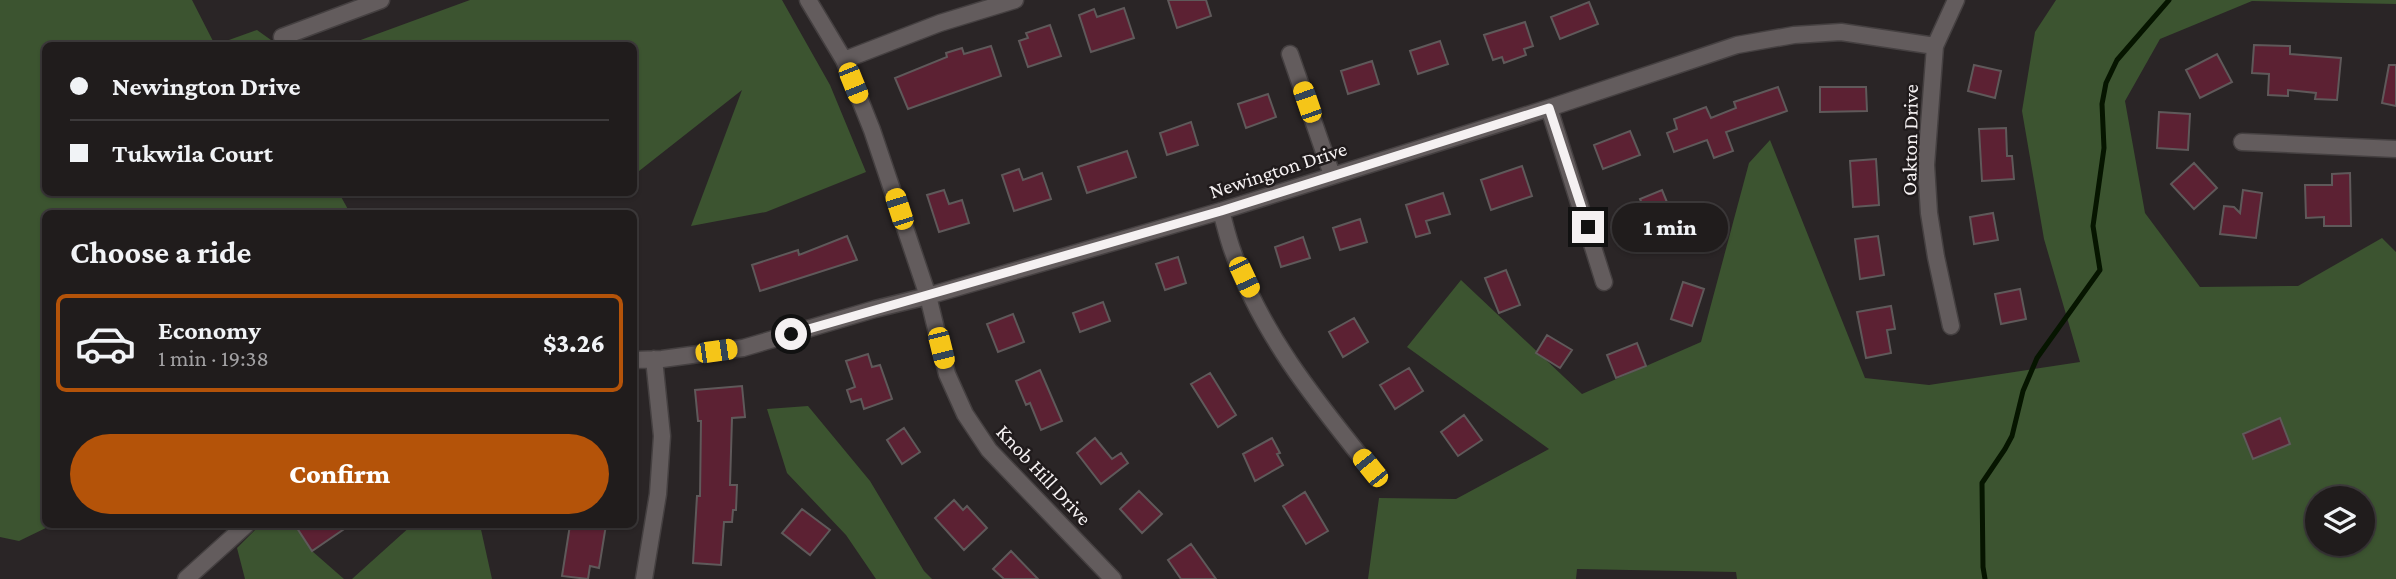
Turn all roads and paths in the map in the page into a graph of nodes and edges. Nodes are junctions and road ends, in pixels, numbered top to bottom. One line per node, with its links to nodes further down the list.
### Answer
1 (381, 0): 5 (street)
2 (808, 0): 9 (street, Knob Hill Drive)
3 (1015, 0): 9 (street)
4 (1956, 0): 7 (street, Oakton Drive)
5 (338, 7): 6 (street)
6 (282, 37)
7 (1935, 46): 10 (street, Newington Drive); 17 (street, Oakton Drive)
8 (1290, 54): 13 (street)
9 (844, 60): 16 (street, Knob Hill Drive)
10 (1549, 108): 13 (street, Newington Drive); 15 (street)
11 (2242, 142): 12 (street)
12 (2396, 149)
13 (1332, 175): 14 (street, Newington Drive)
14 (1221, 211): 16 (street, Newington Drive); 20 (street)
15 (1604, 282)
16 (928, 296): 18 (street, Newington Drive); 24 (street, Knob Hill Drive)
17 (1951, 326)
18 (654, 359): 19 (street, Newington Drive); 23 (street)
19 (637, 360)
20 (1370, 468)
21 (243, 528): 22 (street)
22 (186, 579)
23 (644, 579)
24 (1113, 579)

